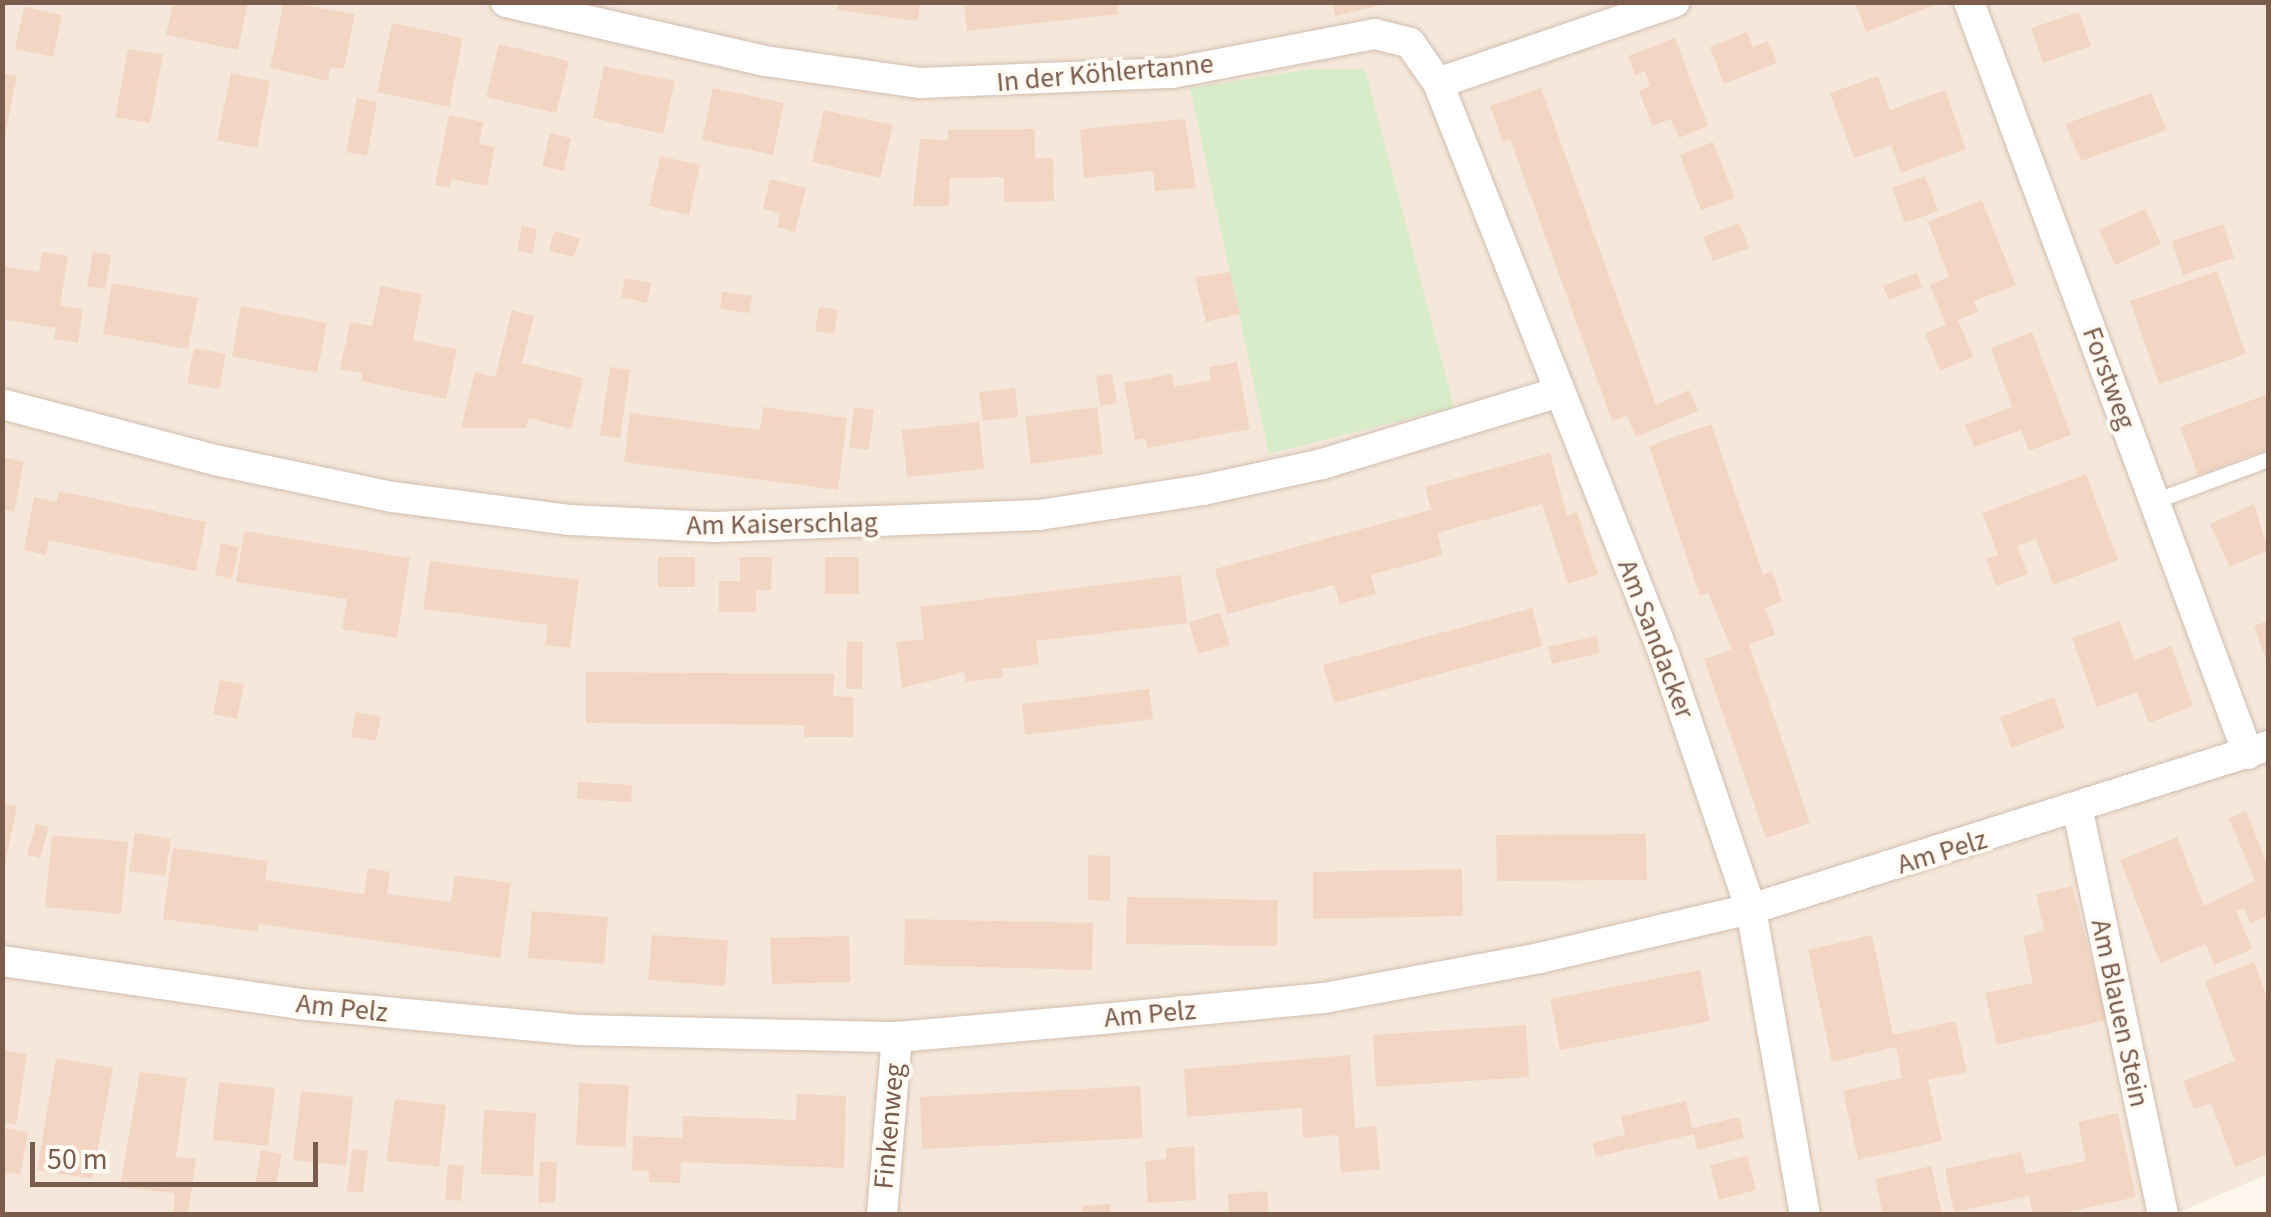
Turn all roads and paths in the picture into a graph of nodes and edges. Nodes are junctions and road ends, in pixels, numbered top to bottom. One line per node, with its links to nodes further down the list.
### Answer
1 (506, 2): 4 (street, In der Köhlertanne)
2 (1675, 2): 4 (street)
3 (1969, 2): 8 (street, Forstweg)
4 (1438, 83): 5 (street, Am Sandacker)
5 (1560, 392): 6 (street, Am Kaiserschlag); 11 (street, Am Sandacker)
6 (2, 404)
7 (2268, 459): 8 (lane)
8 (2154, 501): 9 (street, Forstweg)
9 (2258, 750): 10 (street, Am Pelz)
10 (2078, 811): 11 (street, Am Pelz); 16 (street, Am Blauen Stein)
11 (1752, 909): 13 (street, Am Pelz); 15 (street, Am Sandacker)
12 (2, 961): 13 (street, Am Pelz)
13 (896, 1037): 14 (street, Finkenweg)
14 (882, 1214)
15 (1804, 1214)
16 (2163, 1214)

